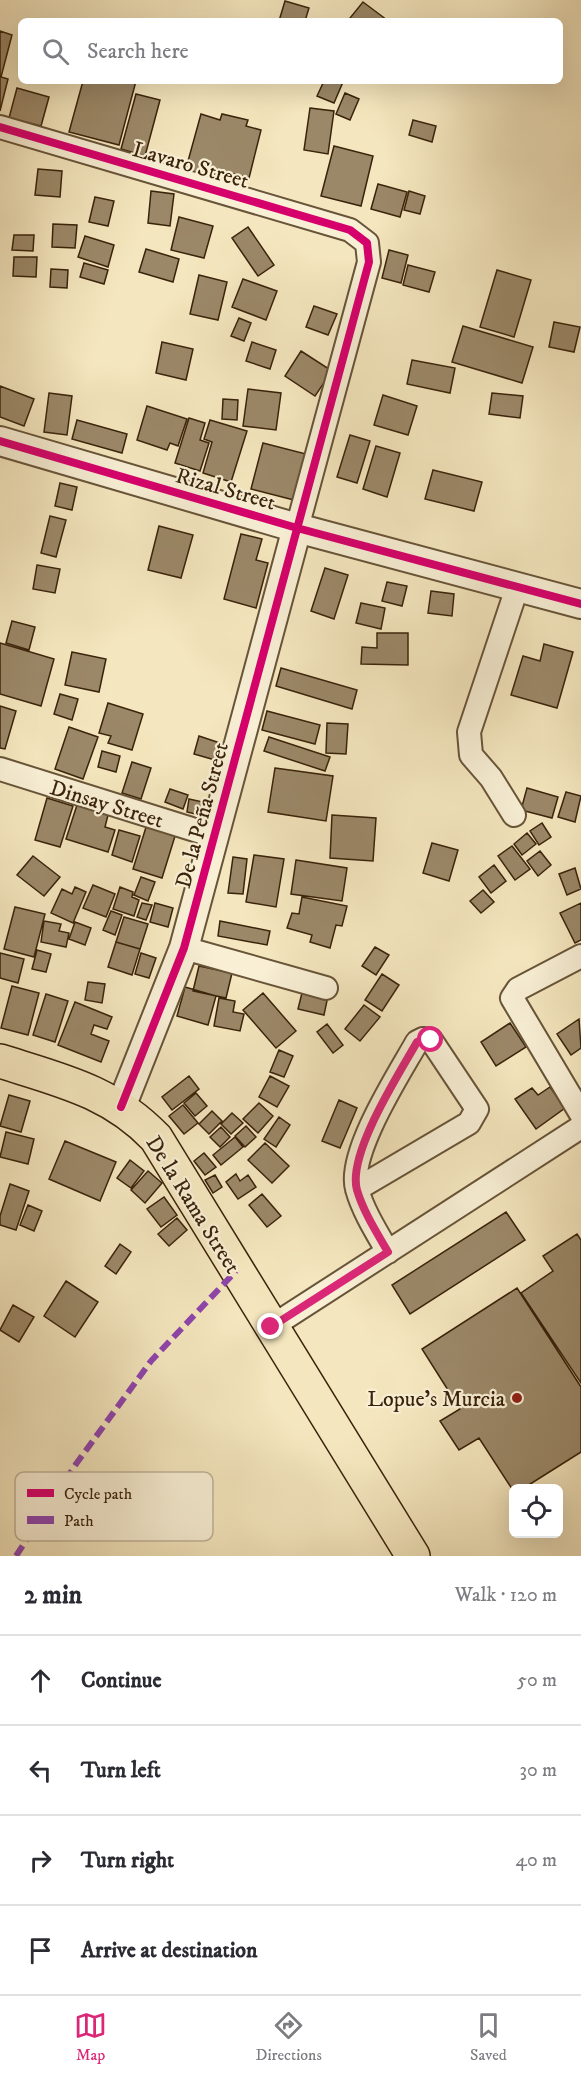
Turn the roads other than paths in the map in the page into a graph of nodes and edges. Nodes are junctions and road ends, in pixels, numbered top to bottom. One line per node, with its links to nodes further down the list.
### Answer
1 (0, 127): 3 (street, Lavaro Street)
2 (0, 441): 3 (street, Rizal Street)
3 (297, 528): 4 (street, Rizal Street); 8 (street, De la Peña Street)
4 (517, 588): 5 (street, Rizal Street); 7 (street)
5 (581, 604)
6 (0, 769): 8 (street, Dinsay Street)
7 (514, 815)
8 (214, 836): 9 (street, De la Peña Street)
9 (184, 948): 11 (street); 13 (street, De la Peña Street)
10 (581, 956): 14 (street)
11 (326, 988)
12 (0, 1061): 13 (highway, De la Rama Street)
13 (121, 1107): 18 (highway, De la Rama Street)
14 (581, 1114)
15 (581, 1127): 17 (street)
16 (357, 1189): 16 (street); 17 (street)
17 (388, 1252): 18 (street)
18 (271, 1327): 19 (highway, De la Rama Street)
19 (413, 1556)

